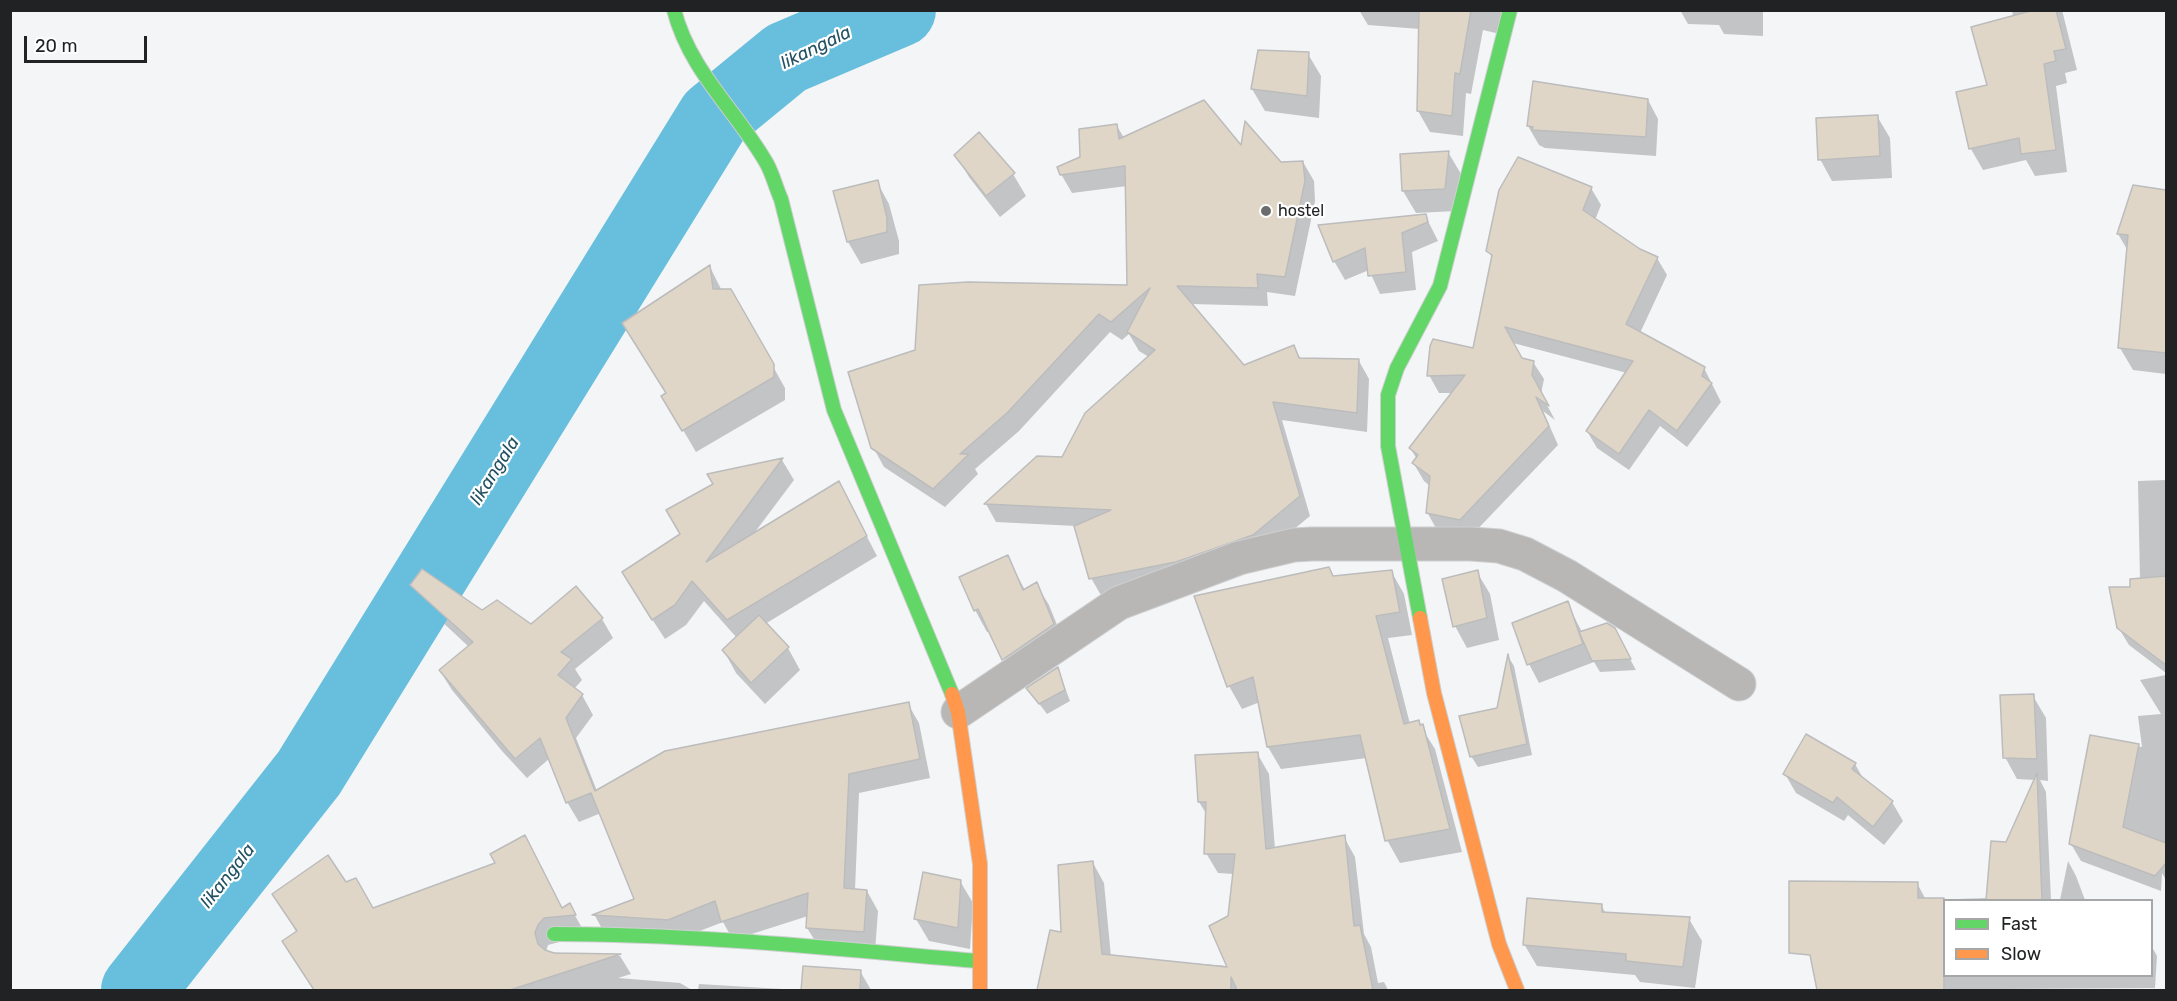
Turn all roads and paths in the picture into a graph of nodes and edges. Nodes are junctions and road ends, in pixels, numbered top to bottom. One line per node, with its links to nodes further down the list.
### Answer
1 (674, 10): 5 (street)
2 (1510, 10): 3 (street)
3 (1405, 545): 4 (street); 5 (street); 9 (street)
4 (1739, 684)
5 (958, 712): 7 (street)
6 (554, 934): 7 (street)
7 (978, 961): 8 (street)
8 (980, 990)
9 (1517, 990)

